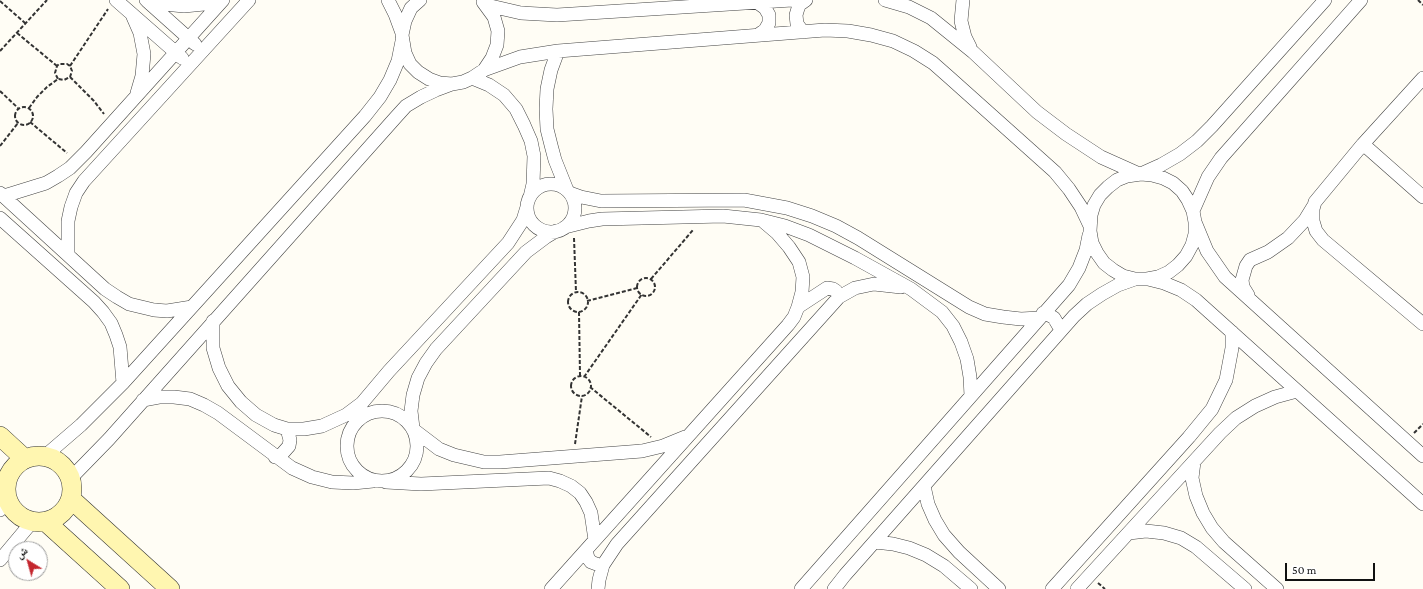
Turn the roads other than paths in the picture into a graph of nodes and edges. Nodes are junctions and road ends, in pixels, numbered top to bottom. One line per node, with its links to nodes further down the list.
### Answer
1 (146, 0): 2 (street); 19 (street)
2 (222, 0): 19 (street)
3 (249, 0): 21 (street)
4 (388, 0): 20 (street)
5 (420, 0): 20 (street)
6 (792, 0): 14 (street)
7 (806, 0): 17 (street)
8 (885, 0): 23 (street)
9 (963, 0): 23 (street)
10 (1325, 0): 35 (street)
11 (1361, 0): 42 (street)
12 (483, 2): 15 (street); 26 (street)
13 (113, 3): 16 (street)
14 (758, 3): 15 (street); 18 (street)
15 (636, 5)
16 (132, 14): 24 (street); 30 (street)
17 (803, 32): 18 (street); 46 (street)
18 (758, 35): 22 (street)
19 (188, 38): 21 (street); 24 (street)
20 (402, 38): 29 (street); 31 (street)
21 (202, 51): 25 (street)
22 (558, 51): 26 (street); 37 (street)
23 (973, 52): 35 (street)
24 (175, 53): 25 (street); 30 (street)
25 (190, 65): 36 (street)
26 (484, 70): 27 (street)
27 (472, 78): 29 (street); 41 (street)
28 (1423, 78): 33 (street)
29 (452, 84): 32 (street)
30 (136, 96): 34 (street)
31 (365, 116): 32 (street); 54 (street)
32 (382, 132): 59 (street)
33 (1363, 144): 39 (street); 40 (street)
34 (73, 164): 36 (street); 38 (street)
35 (1140, 174): 42 (street); 46 (street)
36 (84, 181): 47 (street)
37 (569, 191): 41 (street); 45 (street); 52 (street)
38 (2, 194): 47 (street)
39 (1423, 197)
40 (1315, 202): 53 (street); 60 (street)
41 (528, 203): 45 (street); 67 (street)
42 (1194, 216): 48 (street); 53 (street)
43 (0, 218): 56 (street)
44 (761, 220): 45 (street); 49 (street); 55 (street)
45 (565, 228): 71 (street)
46 (1090, 229): 48 (street); 58 (street)
47 (68, 254): 50 (street)
48 (1141, 279): 61 (street); 62 (street)
49 (911, 289): 51 (street); 57 (street)
50 (117, 297): 54 (street); 56 (street)
51 (839, 297): 55 (street); 95 (street)
52 (954, 299): 57 (street); 58 (street)
53 (1250, 299): 77 (street)
54 (192, 307): 63 (street)
55 (798, 307): 73 (street)
56 (103, 312): 63 (street)
57 (942, 312): 65 (street)
58 (1041, 316): 61 (street); 65 (street)
59 (214, 321): 66 (street); 70 (street)
60 (1423, 324)
61 (1061, 330): 83 (street)
62 (1232, 332): 64 (street); 74 (street)
63 (123, 383): 76 (street)
64 (1297, 391): 75 (street); 86 (street)
65 (971, 396): 97 (street)
66 (143, 400): 78 (street); 81 (street)
67 (362, 403): 68 (street); 69 (street)
68 (338, 420): 69 (street); 70 (street)
69 (358, 421): 71 (street); 82 (street)
70 (287, 429): 78 (street)
71 (413, 429): 73 (street); 82 (street)
72 (0, 436): 79 (street)
73 (689, 436): 91 (street)
74 (1189, 437): 75 (street); 105 (street)
75 (1204, 450): 80 (street)
76 (46, 456): 79 (street); 81 (street)
77 (1423, 456)
78 (275, 457): 82 (street)
79 (25, 459): 84 (street)
80 (1194, 462): 88 (street); 90 (street)
81 (71, 478): 85 (street)
82 (380, 482): 91 (street)
83 (924, 486): 89 (street); 92 (street)
84 (3, 494): 87 (street)
85 (71, 499): 87 (street); 99 (street)
86 (1423, 504)
87 (39, 522): 94 (street); 98 (street)
88 (1129, 533): 93 (street); 106 (street)
89 (875, 542): 96 (street); 102 (street)
90 (1224, 542): 93 (street); 108 (street)
91 (591, 545): 95 (street); 100 (street)
92 (959, 552): 96 (street); 104 (street)
93 (1210, 558): 107 (street)
94 (0, 560)
95 (603, 565): 101 (street)
96 (944, 566): 103 (street)
97 (805, 587)
98 (120, 589)
99 (170, 589)
100 (551, 589)
101 (598, 589)
102 (834, 589)
103 (970, 589)
104 (999, 589)
105 (1052, 589)
106 (1077, 589)
107 (1245, 589)
108 (1277, 589)

